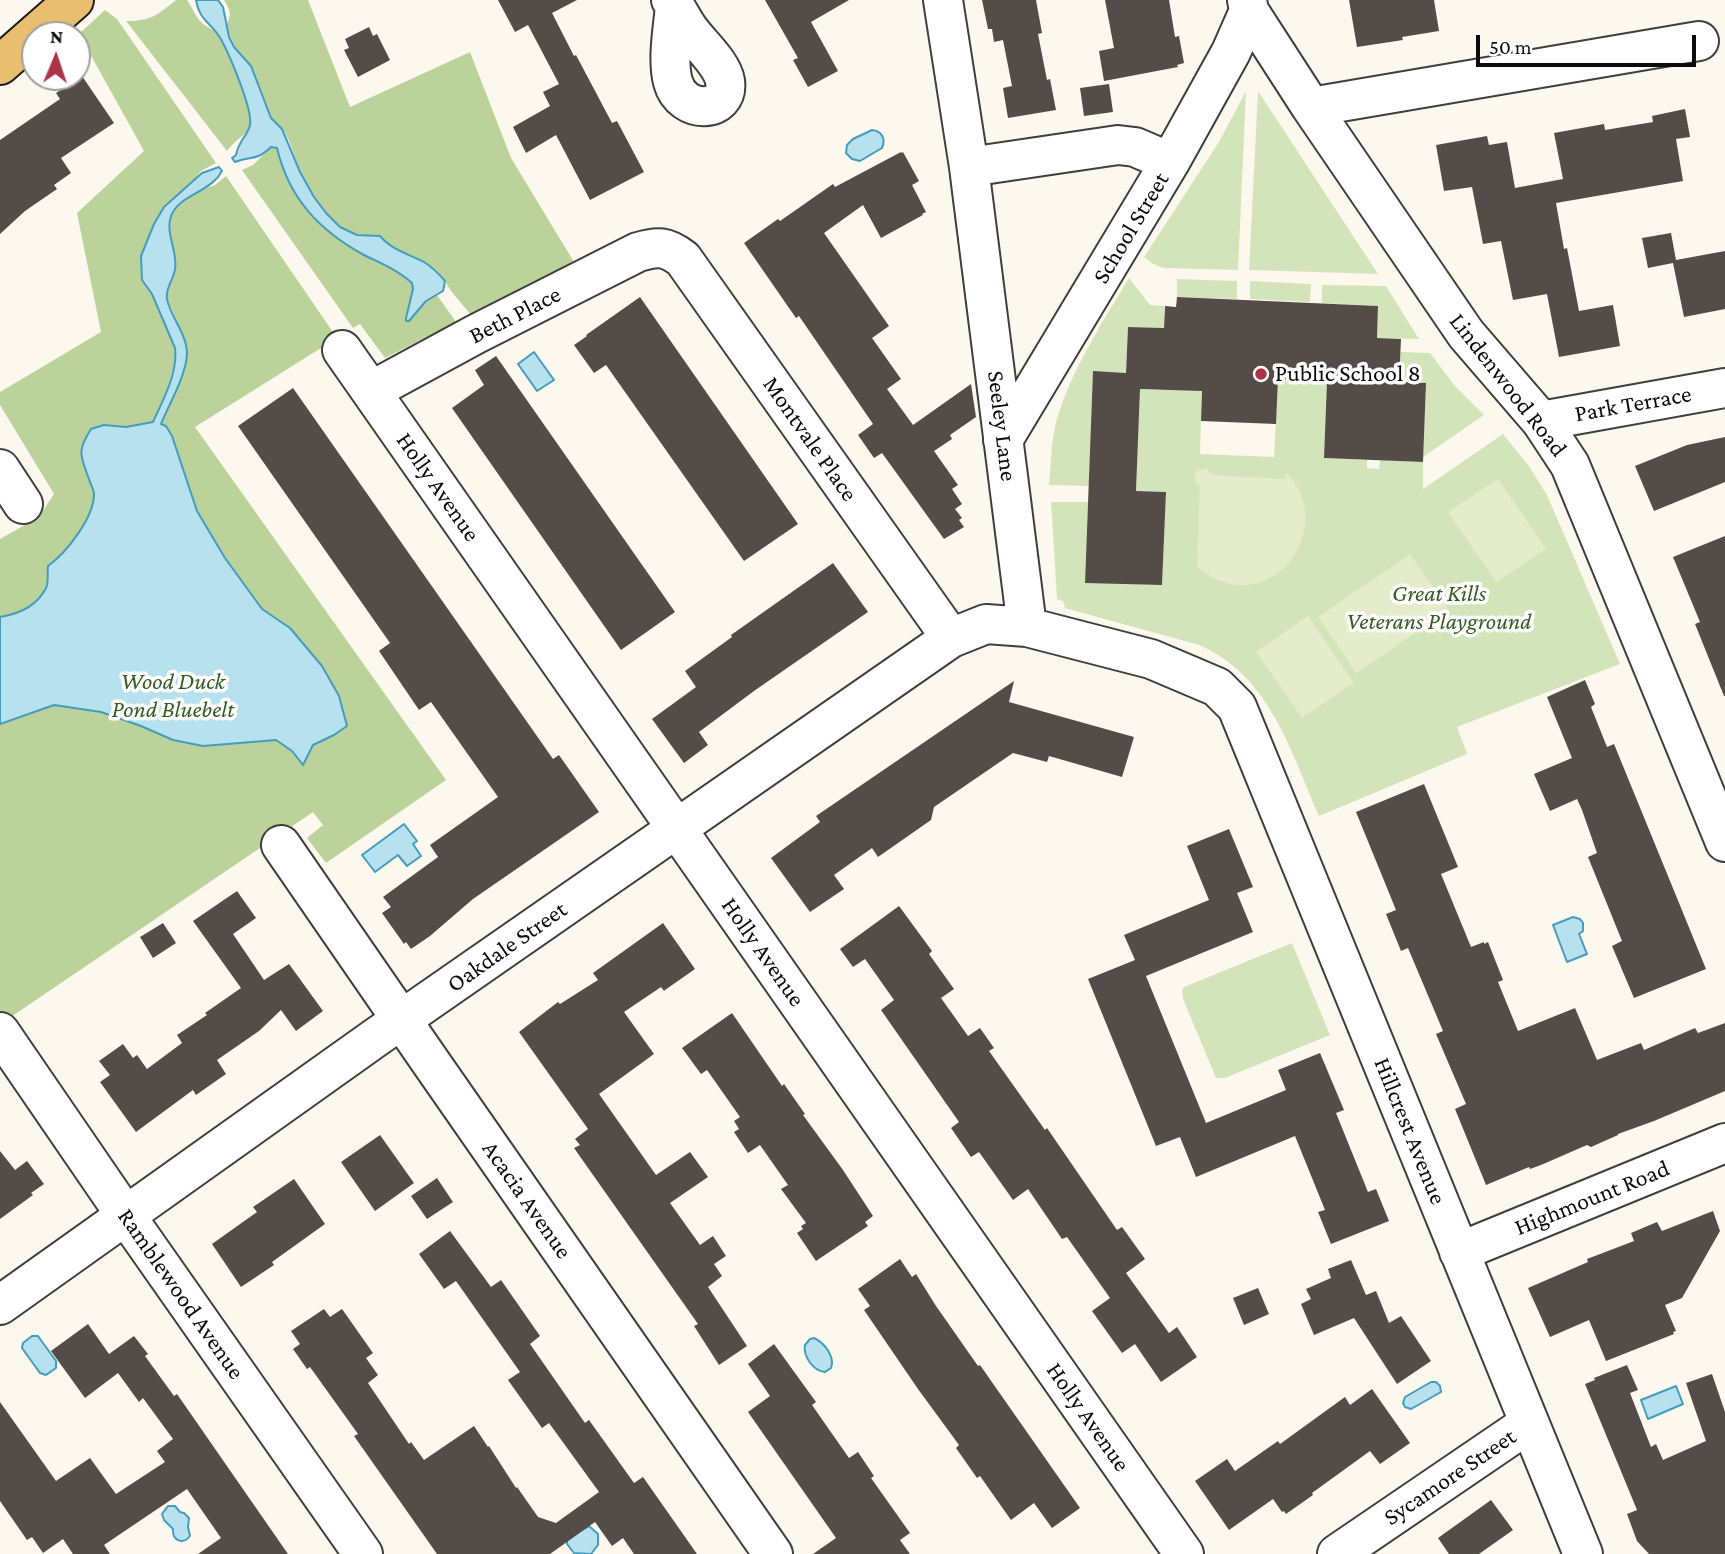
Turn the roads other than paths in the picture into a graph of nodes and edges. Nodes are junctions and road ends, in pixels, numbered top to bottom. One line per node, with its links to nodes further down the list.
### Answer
1 (74, 0): 5 (main road)
2 (943, 0): 8 (street, Seeley Lane)
3 (1248, 5): 6 (street, Lindenwood Road); 7 (street, School Street)
4 (1699, 41): 6 (street)
5 (0, 65)
6 (1311, 107): 13 (street, Lindenwood Road)
7 (1170, 162): 8 (street); 14 (street, School Street)
8 (969, 167): 14 (street, Seeley Lane)
9 (662, 248): 12 (street, Beth Place); 18 (street, Montvale Place)
10 (342, 350): 12 (street, Holly Avenue)
11 (1725, 388): 13 (street, Park Terrace)
12 (371, 391): 19 (street, Holly Avenue)
13 (1541, 421): 20 (street, Lindenwood Road)
14 (1003, 440): 17 (street, Seeley Lane)
15 (0, 469): 16 (street)
16 (23, 504)
17 (1027, 627): 18 (street, Oakdale Street); 26 (street, Hillcrest Avenue)
18 (951, 638): 19 (street, Oakdale Street)
19 (677, 829): 22 (street, Oakdale Street); 31 (street, Holly Avenue)
20 (1725, 842)
21 (281, 845): 22 (street, Acacia Avenue)
22 (401, 1020): 25 (street, Oakdale Street); 30 (street, Acacia Avenue)
23 (0, 1032): 25 (street, Ramblewood Avenue)
24 (1725, 1143): 26 (street, Highmount Road)
25 (126, 1216): 27 (street, Oakdale Street); 29 (street, Ramblewood Avenue)
26 (1459, 1252): 28 (street, Hillcrest Avenue)
27 (0, 1305)
28 (1528, 1424): 32 (street, Sycamore Street); 33 (street, Hillcrest Avenue)
29 (363, 1554)
30 (774, 1554)
31 (1184, 1554)
32 (1337, 1554)
33 (1583, 1554)

